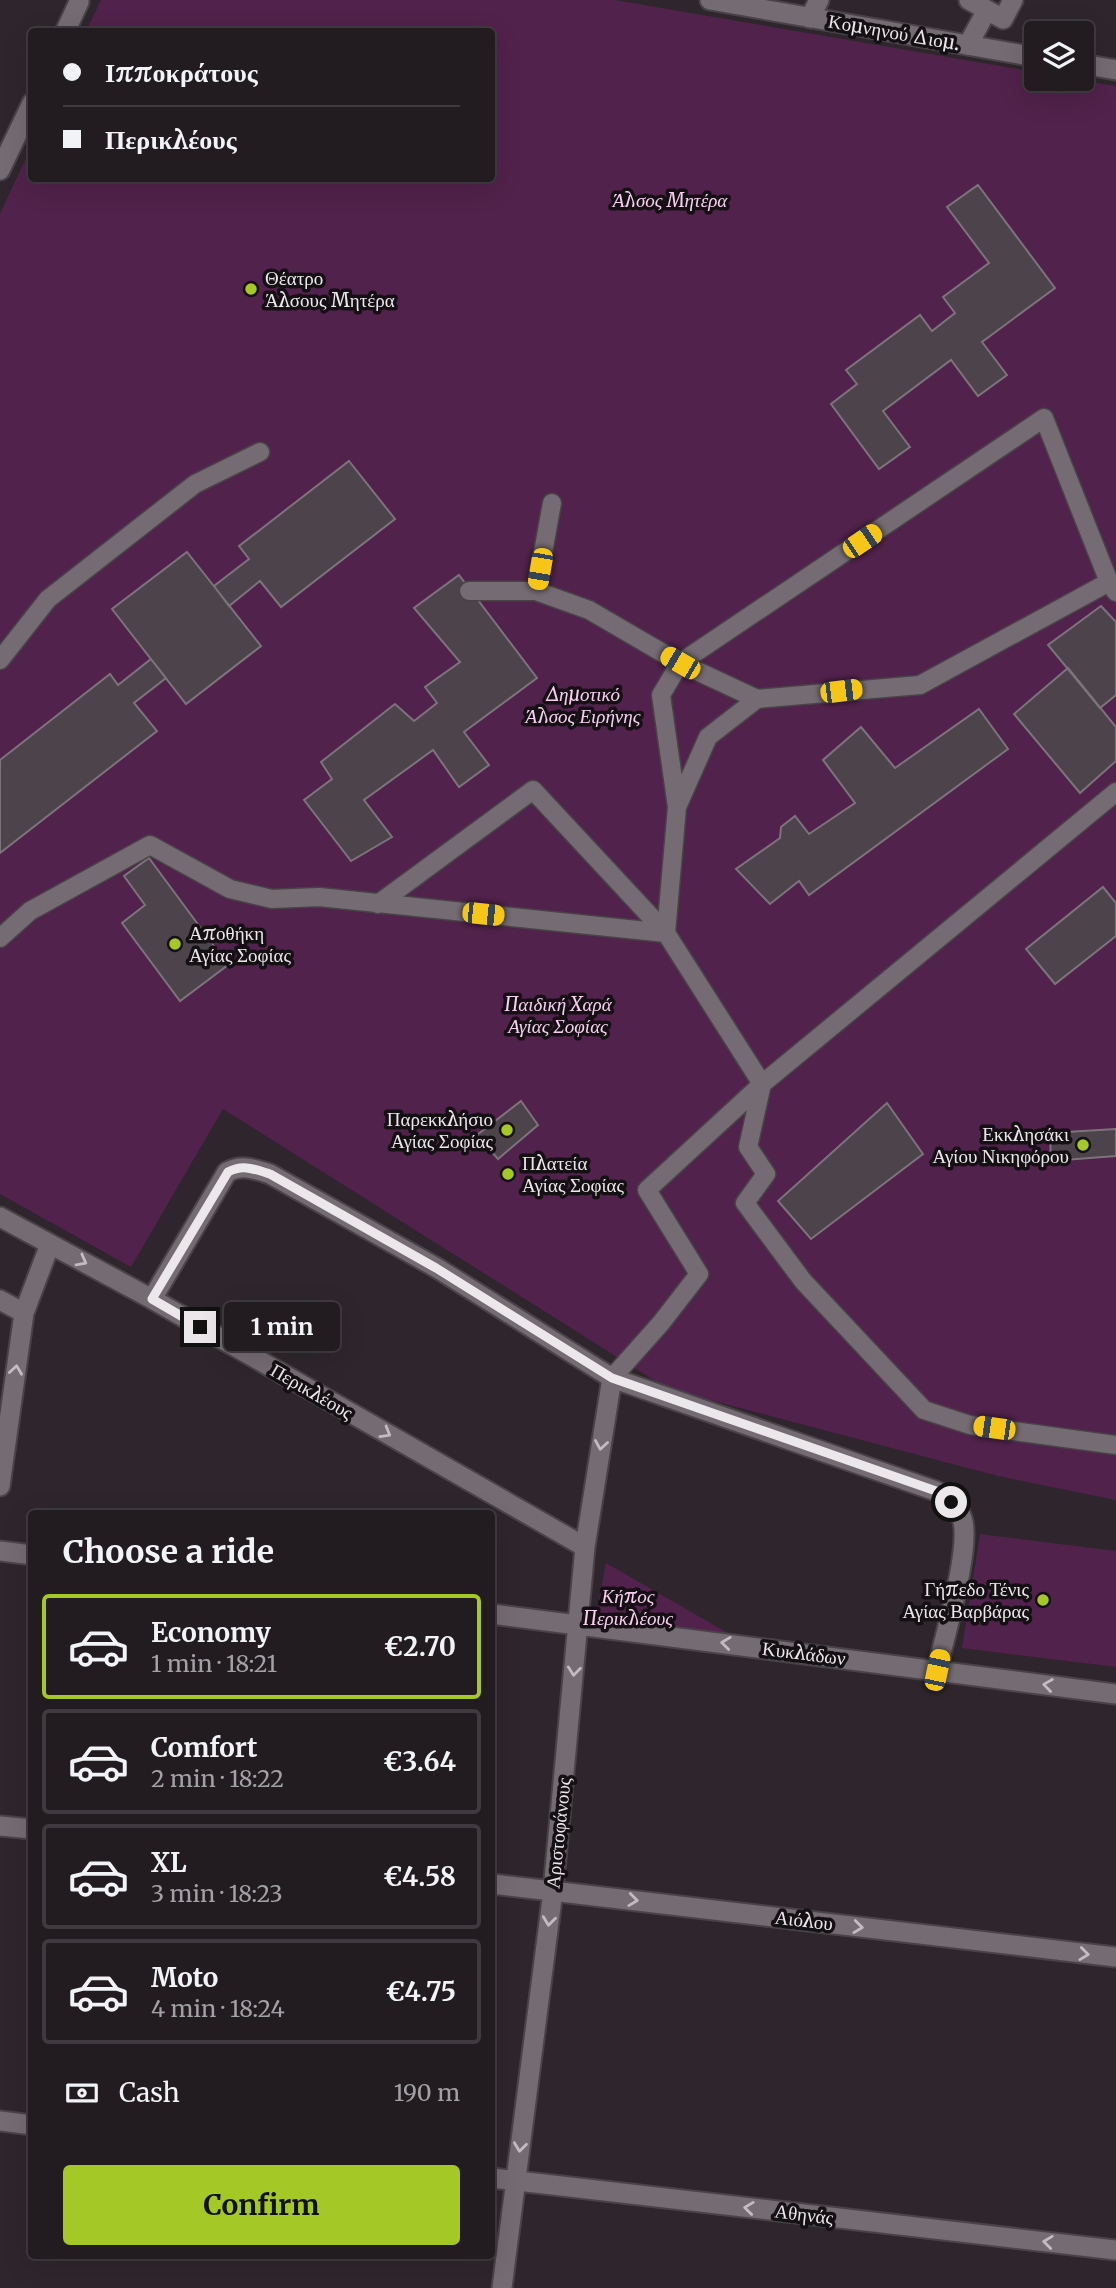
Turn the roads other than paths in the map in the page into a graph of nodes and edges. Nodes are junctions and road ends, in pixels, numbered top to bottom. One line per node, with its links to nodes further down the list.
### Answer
1 (710, 0): 5 (street, Κομνηνού Διομ.)
2 (969, 0): 6 (street)
3 (1013, 0): 6 (street)
4 (79, 1): 7 (street)
5 (815, 9): 8 (street, Κομνηνού Διομ.)
6 (987, 10): 8 (street)
7 (67, 28)
8 (968, 46): 9 (street, Κομνηνού Διομ.)
9 (1024, 55)
10 (1094, 66): 11 (street)
11 (1116, 70)
12 (28, 111): 13 (street)
13 (0, 170)
14 (260, 453): 19 (lane)
15 (552, 503): 18 (lane)
16 (1112, 587): 20 (lane); 21 (lane)
17 (470, 591): 18 (lane)
18 (536, 591): 20 (lane)
19 (0, 660)
20 (680, 663): 21 (lane); 23 (lane)
21 (757, 699): 23 (lane)
22 (1116, 792): 27 (lane)
23 (677, 807): 25 (lane)
24 (378, 904): 25 (lane); 25 (lane); 26 (lane)
25 (666, 933): 27 (lane)
26 (0, 938)
27 (762, 1084): 33 (lane); 34 (lane)
28 (0, 1217): 29 (street, Περικλέους)
29 (50, 1244): 30 (street, Περικλέους, one-way to 30); 32 (street)
30 (152, 1299): 33 (street); 36 (street, Περικλέους, one-way to 36)
31 (0, 1300): 32 (street)
32 (24, 1313): 35 (street, one-way to 32)
33 (612, 1378): 36 (street, Αριστοφάνους, one-way to 36); 41 (street)
34 (1116, 1445)
35 (0, 1486)
36 (585, 1547): 40 (street, Αριστοφάνους)
37 (0, 1551): 38 (street)
38 (28, 1554)
39 (495, 1614): 40 (street, Κυκλάδων)
40 (579, 1625): 41 (street, Κυκλάδων, one-way to 40); 46 (street, Αριστοφάνους, one-way to 46)
41 (937, 1670): 42 (street, Κυκλάδων, one-way to 41)
42 (1116, 1694)
43 (0, 1826): 44 (street)
44 (28, 1829)
45 (495, 1884): 46 (street, Αιόλου)
46 (553, 1891): 47 (street, Αιόλου, one-way to 47); 51 (street, Αριστοφάνους, one-way to 51)
47 (1116, 1957)
48 (0, 2122): 49 (street)
49 (28, 2125)
50 (495, 2178): 51 (street, Αθηνάς)
51 (515, 2181): 52 (street, Αθηνάς, one-way to 51); 53 (street, Αριστοφάνους)
52 (1116, 2250)
53 (502, 2288)

